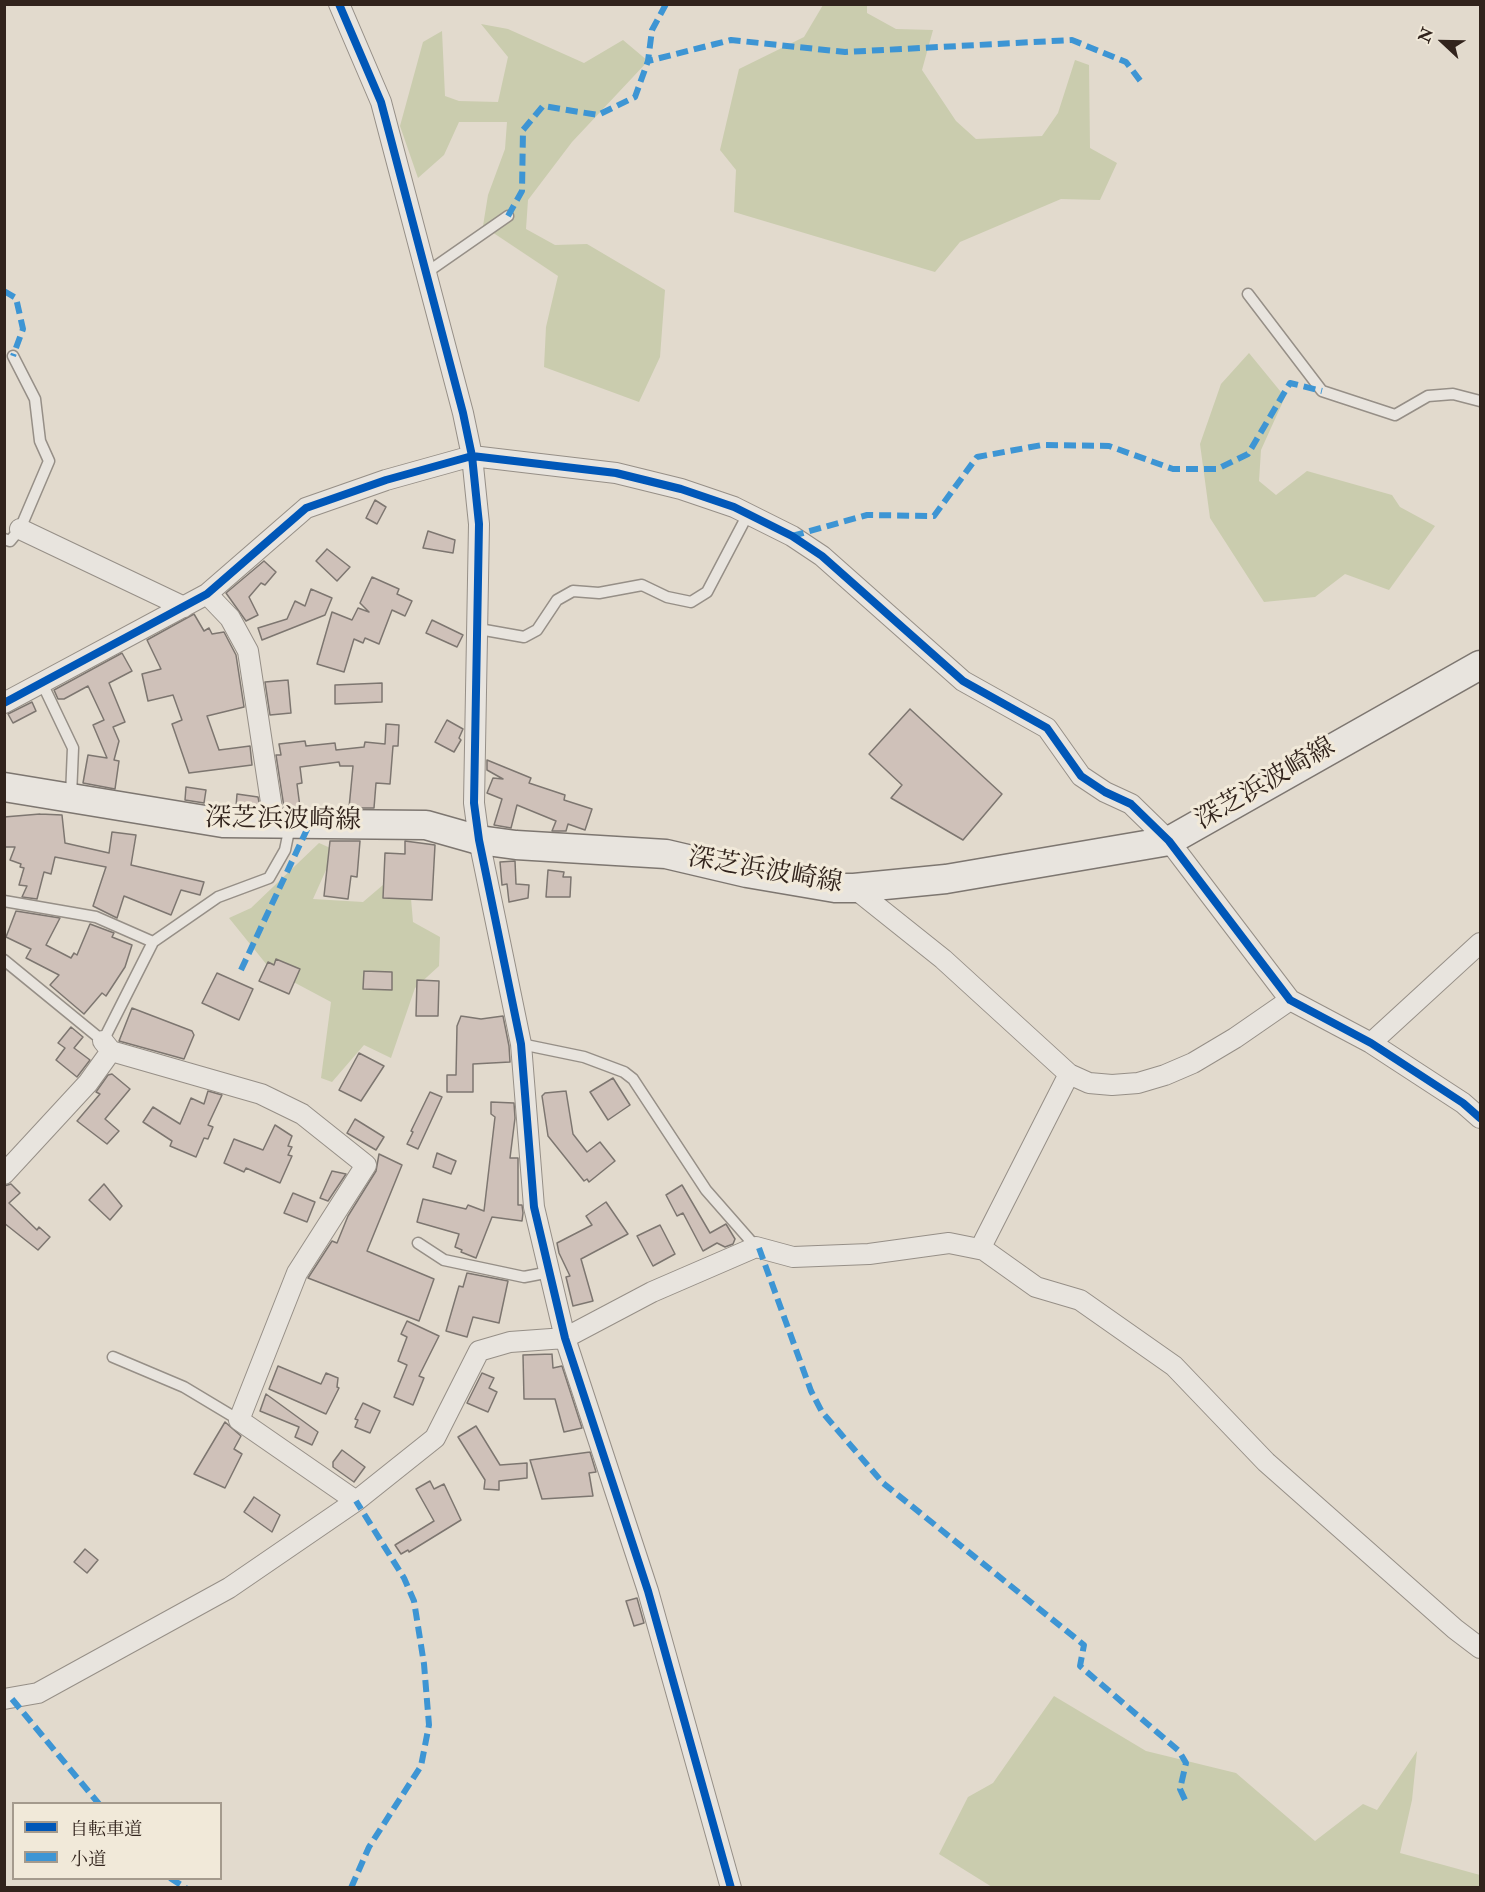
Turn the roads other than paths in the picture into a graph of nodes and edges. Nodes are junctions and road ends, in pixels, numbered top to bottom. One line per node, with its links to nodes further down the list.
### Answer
1 (339, 4): 3 (street)
2 (508, 216): 3 (lane)
3 (426, 273): 7 (street)
4 (1248, 294): 6 (lane)
5 (13, 356): 9 (lane)
6 (1480, 401)
7 (472, 456): 8 (street); 10 (street); 12 (street)
8 (748, 514): 12 (lane); 20 (street)
9 (12, 534): 11 (street)
10 (207, 594): 11 (street); 18 (street)
11 (184, 607): 14 (street)
12 (479, 629): 19 (street)
13 (1480, 665): 20 (main road, 深芝浜波崎線)
14 (42, 683): 15 (street); 17 (lane)
15 (4, 703)
16 (4, 787): 17 (main road, 深芝浜波崎線)
17 (71, 799): 18 (main road, 深芝浜波崎線)
18 (282, 823): 19 (main road, 深芝浜波崎線); 23 (lane)
19 (479, 840): 21 (main road, 深芝浜波崎線); 28 (street)
20 (1169, 841): 21 (main road, 深芝浜波崎線); 26 (street)
21 (854, 888): 30 (street)
22 (4, 901): 23 (lane)
23 (153, 942): 29 (lane)
24 (1480, 943): 27 (street)
25 (4, 960): 29 (lane)
26 (1290, 1000): 27 (street); 30 (street)
27 (1371, 1043): 31 (street)
28 (521, 1044): 34 (lane); 36 (street)
29 (107, 1046): 32 (street); 39 (street)
30 (1069, 1074): 35 (street)
31 (1480, 1118)
32 (4, 1174)
33 (418, 1243): 36 (lane)
34 (756, 1247): 35 (street); 37 (street)
35 (980, 1249): 41 (street)
36 (550, 1272): 37 (street)
37 (566, 1338): 40 (street); 43 (street)
38 (113, 1357): 39 (lane)
39 (239, 1420): 40 (street)
40 (356, 1501): 42 (street)
41 (1480, 1648)
42 (4, 1699)
43 (731, 1887)

